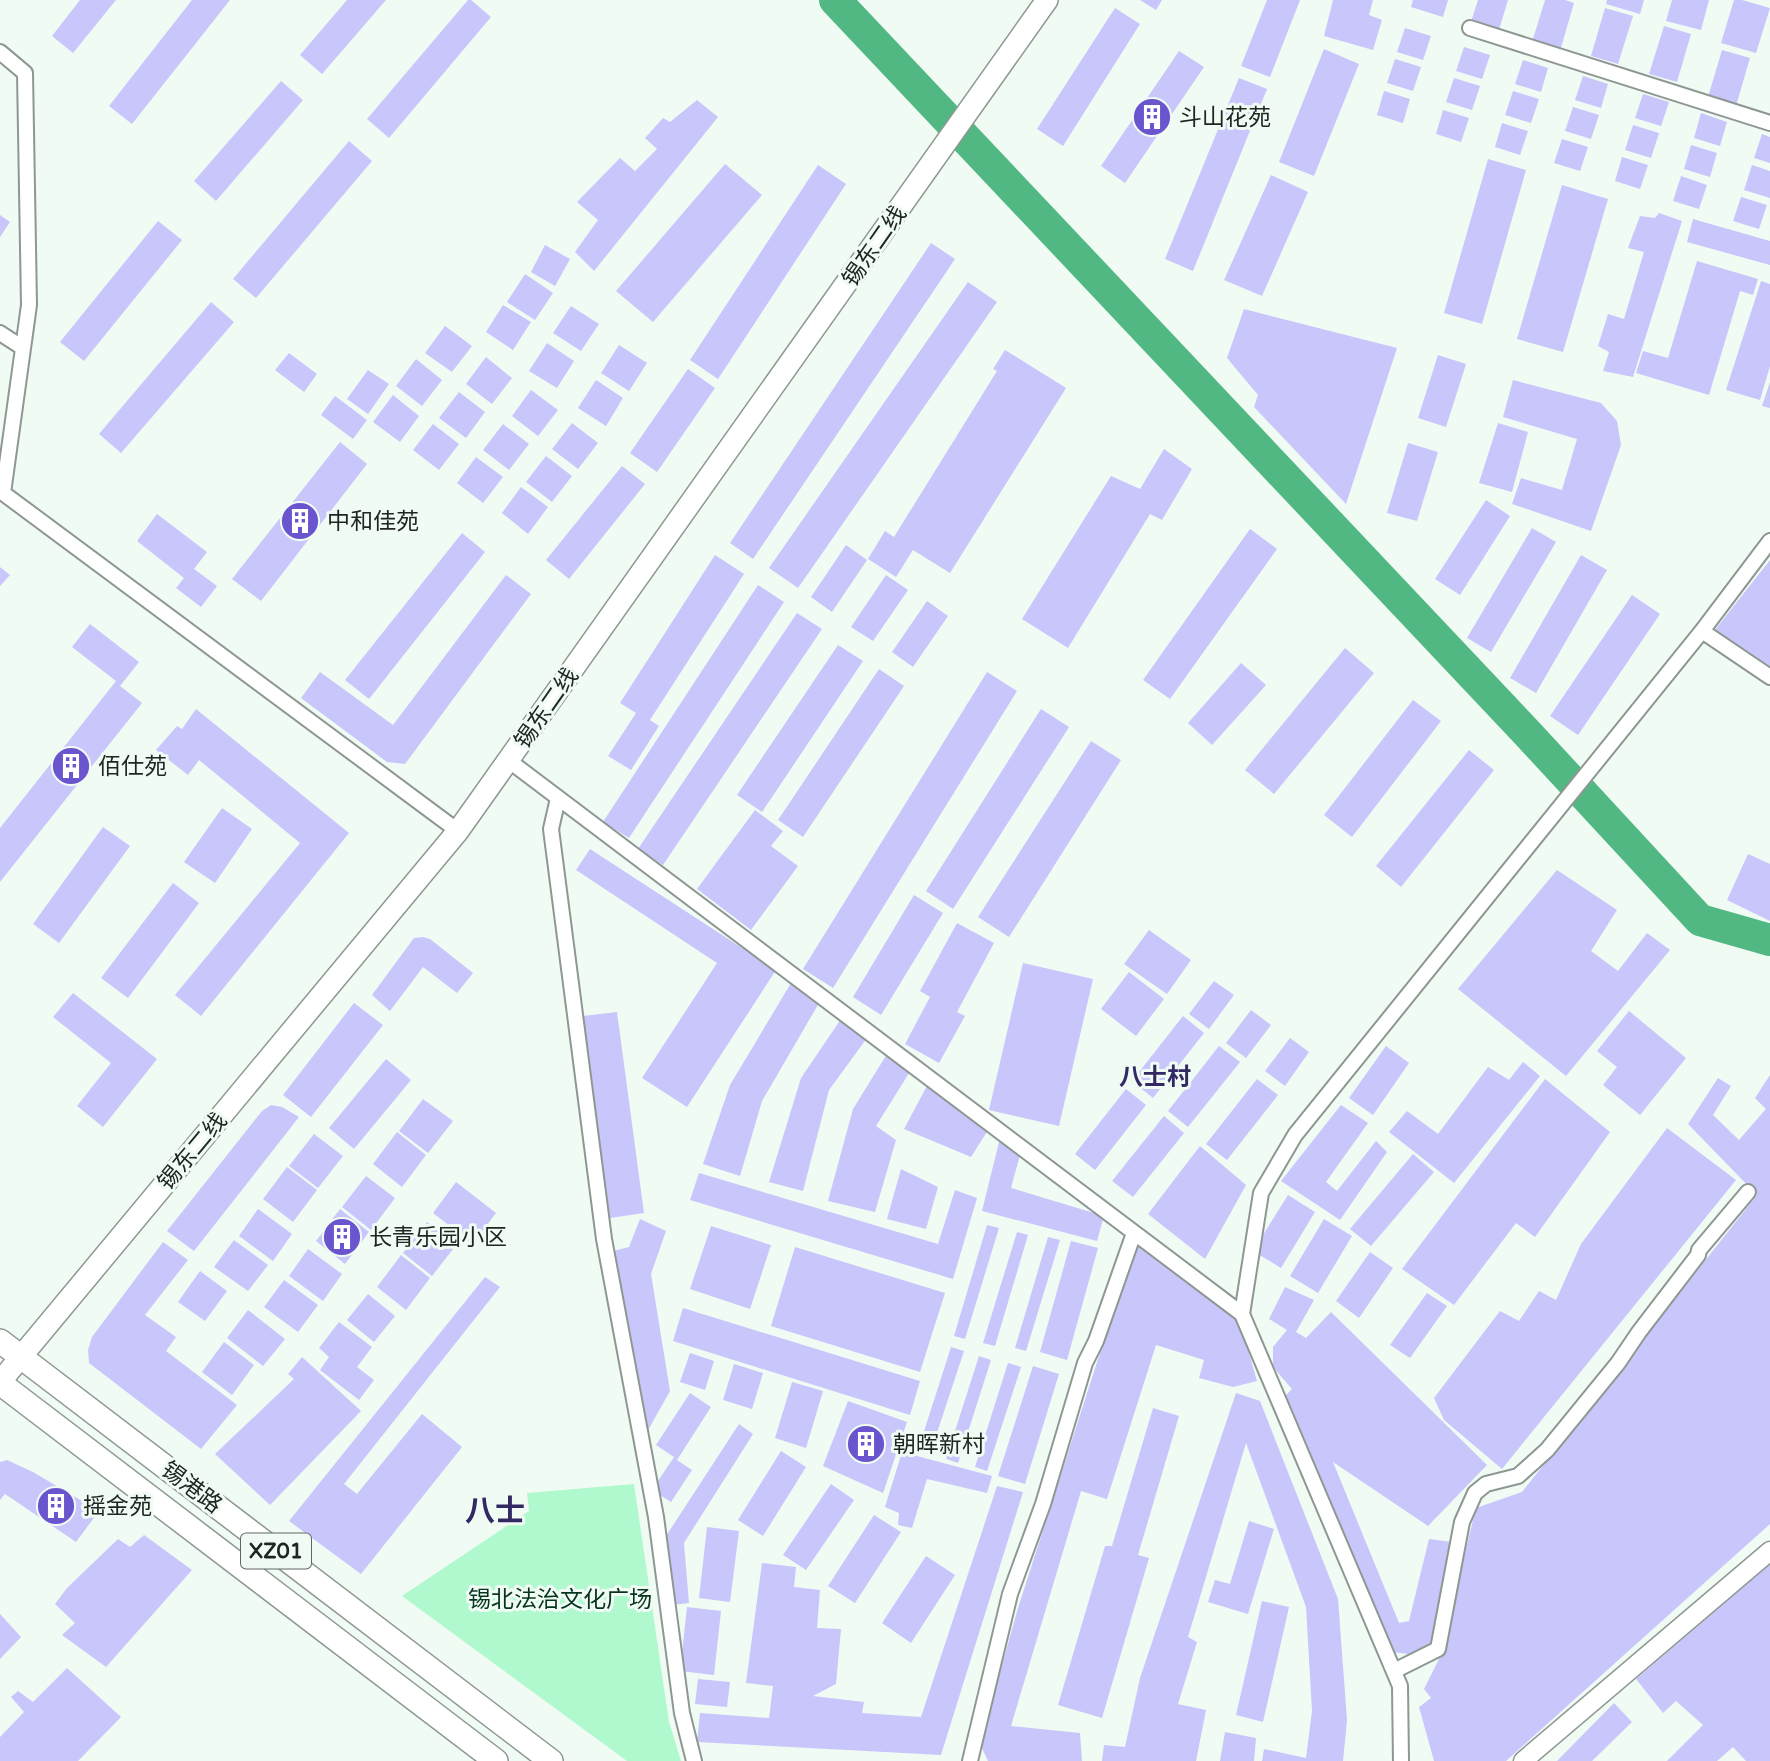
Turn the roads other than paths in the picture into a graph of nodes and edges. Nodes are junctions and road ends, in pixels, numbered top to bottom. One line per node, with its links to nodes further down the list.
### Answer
1 (1047, 0): 11 (main road, 锡东二线)
2 (1470, 28): 4 (street)
3 (0, 52): 6 (street)
4 (1770, 123)
5 (0, 333): 6 (street)
6 (23, 348): 7 (street)
7 (1, 493): 13 (street)
8 (1770, 541): 9 (street)
9 (1702, 631): 10 (street); 16 (street)
10 (1770, 677)
11 (508, 760): 12 (street); 13 (main road, 锡东二线)
12 (558, 798): 15 (street); 24 (street)
13 (458, 831): 18 (main road, 锡东二线)
14 (1748, 1192): 21 (street)
15 (1134, 1233): 16 (street); 25 (street)
16 (1242, 1314): 21 (street)
17 (0, 1341): 18 (main road, 锡港路 / XZ01)
18 (21, 1357): 19 (main road, 锡东二线); 23 (main road, 锡港路 / XZ01)
19 (0, 1383): 22 (main road, 锡港路 / XZ01)
20 (1770, 1551): 27 (street)
21 (1394, 1671): 26 (street)
22 (496, 1761)
23 (551, 1761)
24 (694, 1761)
25 (970, 1761)
26 (1401, 1761)
27 (1523, 1761)

